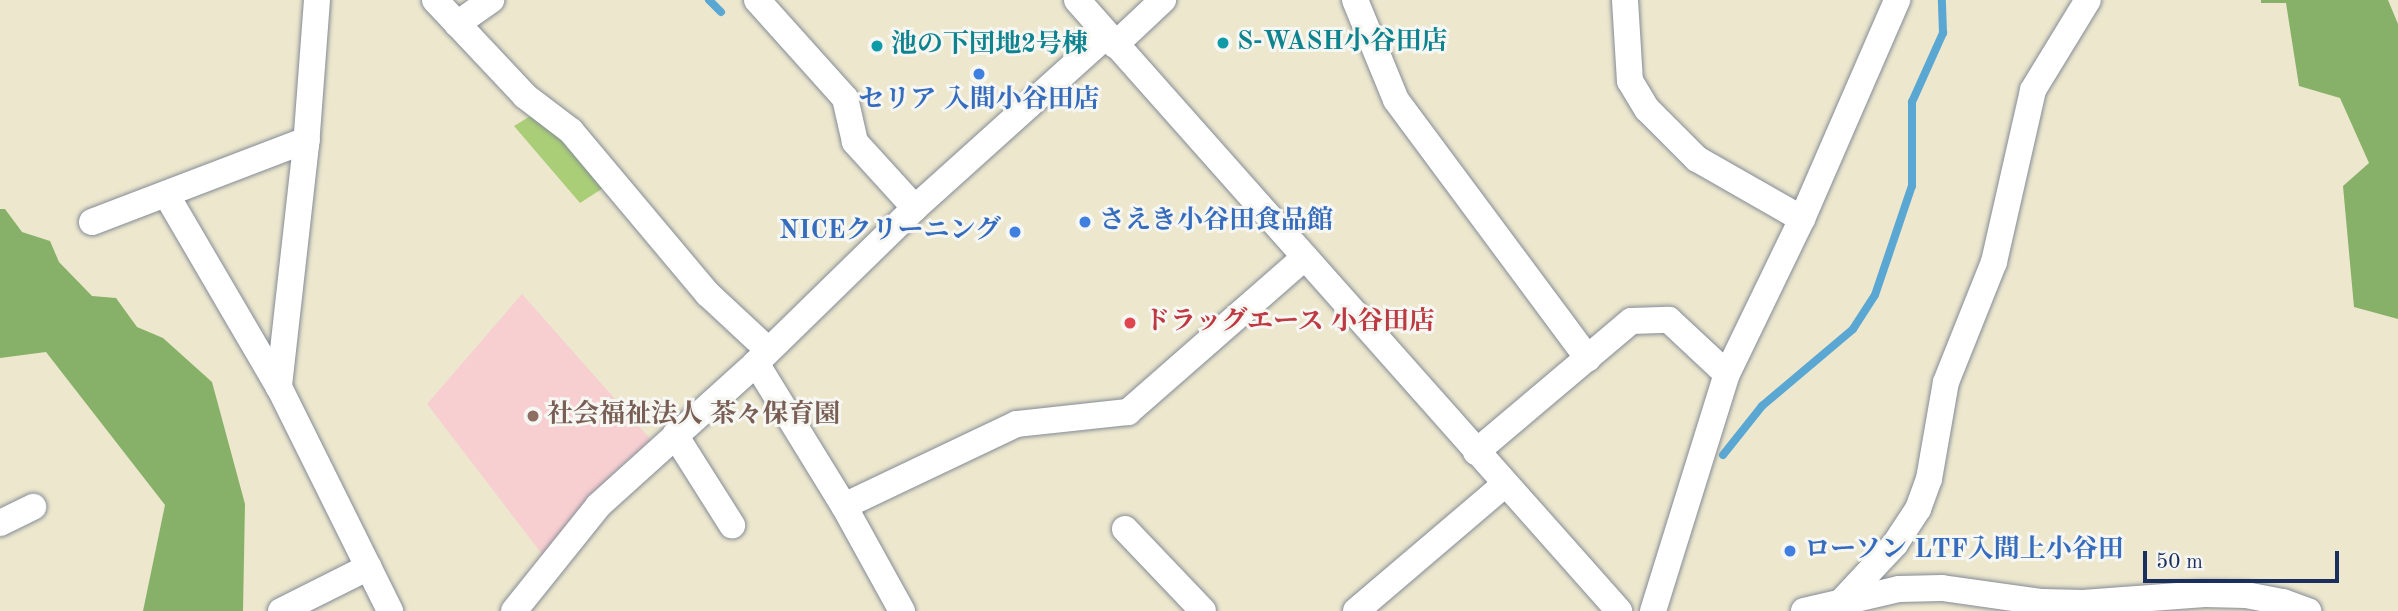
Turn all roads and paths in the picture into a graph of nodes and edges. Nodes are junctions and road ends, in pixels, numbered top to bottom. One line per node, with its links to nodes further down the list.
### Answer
1 (317, 0): 13 (street)
2 (435, 0): 11 (street)
3 (491, 0): 11 (street)
4 (757, 0): 15 (street)
5 (1077, 0): 12 (street)
6 (1163, 0): 12 (street)
7 (1355, 0): 20 (street)
8 (1625, 0): 16 (street)
9 (1898, 0): 16 (street)
10 (2088, 0): 32 (street)
11 (457, 24): 19 (street)
12 (1111, 40): 15 (street); 18 (street)
13 (307, 140): 14 (street); 22 (street)
14 (166, 194): 17 (street); 22 (street)
15 (915, 208): 19 (street)
16 (1802, 219): 21 (street)
17 (92, 222)
18 (1305, 257): 24 (street); 26 (street)
19 (762, 356): 23 (street); 26 (street)
20 (1588, 359): 21 (street); 24 (street)
21 (1727, 374): 41 (street)
22 (279, 387): 31 (street)
23 (675, 435): 29 (street); 37 (street)
24 (1476, 452): 25 (street)
25 (1505, 484): 34 (street); 40 (street)
26 (844, 506): 38 (street)
27 (33, 507): 28 (street)
28 (0, 523)
29 (732, 525)
30 (1125, 529): 39 (street)
31 (369, 567): 35 (street); 36 (street)
32 (1840, 603): 33 (street); 42 (street)
33 (1994, 603): 43 (street)
34 (1610, 608)
35 (281, 611)
36 (390, 611)
37 (514, 611)
38 (902, 611)
39 (1203, 611)
40 (1356, 611)
41 (1653, 611)
42 (1804, 611)
43 (2308, 611)

